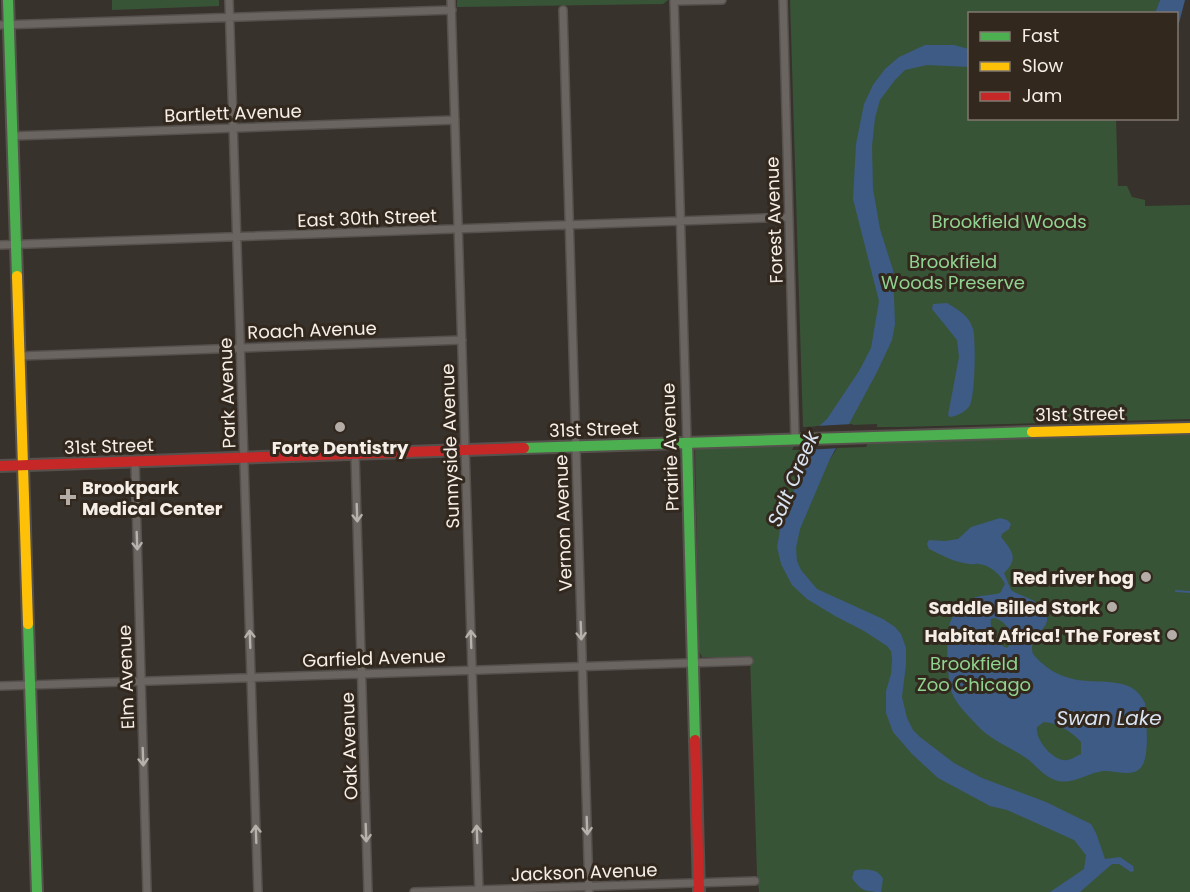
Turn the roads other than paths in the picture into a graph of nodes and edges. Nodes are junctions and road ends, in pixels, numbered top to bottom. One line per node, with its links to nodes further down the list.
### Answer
1 (8, 0): 10 (street)
2 (230, 0): 9 (street, Park Avenue)
3 (451, 0): 7 (street, Sunnyside Avenue)
4 (722, 0): 6 (street)
5 (783, 0): 14 (street, Forest Avenue)
6 (674, 2): 15 (street, Prairie Avenue)
7 (452, 10): 9 (street); 11 (street, Sunnyside Avenue)
8 (563, 10): 16 (street, Vernon Avenue)
9 (230, 16): 10 (street); 12 (street, Park Avenue)
10 (5, 25): 13 (street)
11 (455, 120): 12 (street, Bartlett Avenue); 17 (street, Sunnyside Avenue)
12 (233, 128): 13 (street, Bartlett Avenue); 18 (street, Park Avenue)
13 (13, 136): 20 (street)
14 (789, 218): 15 (street, East 30th Street); 25 (street, Forest Avenue)
15 (679, 221): 16 (street, East 30th Street); 26 (street, Prairie Avenue)
16 (569, 225): 17 (street, East 30th Street); 27 (street, Vernon Avenue)
17 (459, 230): 18 (street, East 30th Street); 21 (street, Sunnyside Avenue)
18 (236, 237): 20 (street, East 30th Street); 22 (street, Park Avenue)
19 (0, 245): 20 (street, East 30th Street)
20 (16, 245): 23 (street)
21 (462, 340): 22 (street, Roach Avenue); 28 (street, Sunnyside Avenue)
22 (240, 347): 23 (street, Roach Avenue); 30 (street, Park Avenue)
23 (20, 356): 33 (street)
24 (1190, 428): 25 (street, 31st Street)
25 (795, 438): 26 (street, 31st Street)
26 (687, 442): 27 (street, 31st Street); 35 (street, Prairie Avenue)
27 (576, 446): 28 (street, 31st Street); 36 (street, Vernon Avenue, one-way to 36)
28 (465, 450): 29 (street, 31st Street); 37 (street, Sunnyside Avenue, one-way to 28)
29 (355, 454): 30 (street, 31st Street); 38 (street, Oak Avenue, one-way to 38)
30 (244, 458): 31 (street, 31st Street); 39 (street, Park Avenue, one-way to 30)
31 (135, 462): 33 (street, 31st Street); 40 (street, Elm Avenue, one-way to 40)
32 (0, 466): 33 (street, 31st Street)
33 (23, 466): 41 (street)
34 (749, 661): 35 (street, Garfield Avenue)
35 (692, 662): 36 (street, Garfield Avenue); 44 (street, Prairie Avenue)
36 (582, 666): 37 (street, Garfield Avenue); 45 (street, Vernon Avenue, one-way to 45)
37 (472, 670): 38 (street, Garfield Avenue); 46 (street, Sunnyside Avenue, one-way to 37)
38 (361, 673): 39 (street, Garfield Avenue); 50 (street, Oak Avenue, one-way to 50)
39 (251, 677): 40 (street, Garfield Avenue); 49 (street, Park Avenue, one-way to 39)
40 (141, 681): 41 (street, Garfield Avenue); 48 (street, Elm Avenue, one-way to 48)
41 (30, 685): 42 (street, Garfield Avenue); 47 (street)
42 (0, 686)
43 (755, 881): 44 (street, Jackson Avenue)
44 (699, 887): 45 (street, Jackson Avenue)
45 (589, 889): 46 (street, Jackson Avenue)
46 (478, 891): 51 (street, Jackson Avenue)
47 (37, 892)
48 (147, 892)
49 (258, 892)
50 (368, 892)
51 (414, 892)

